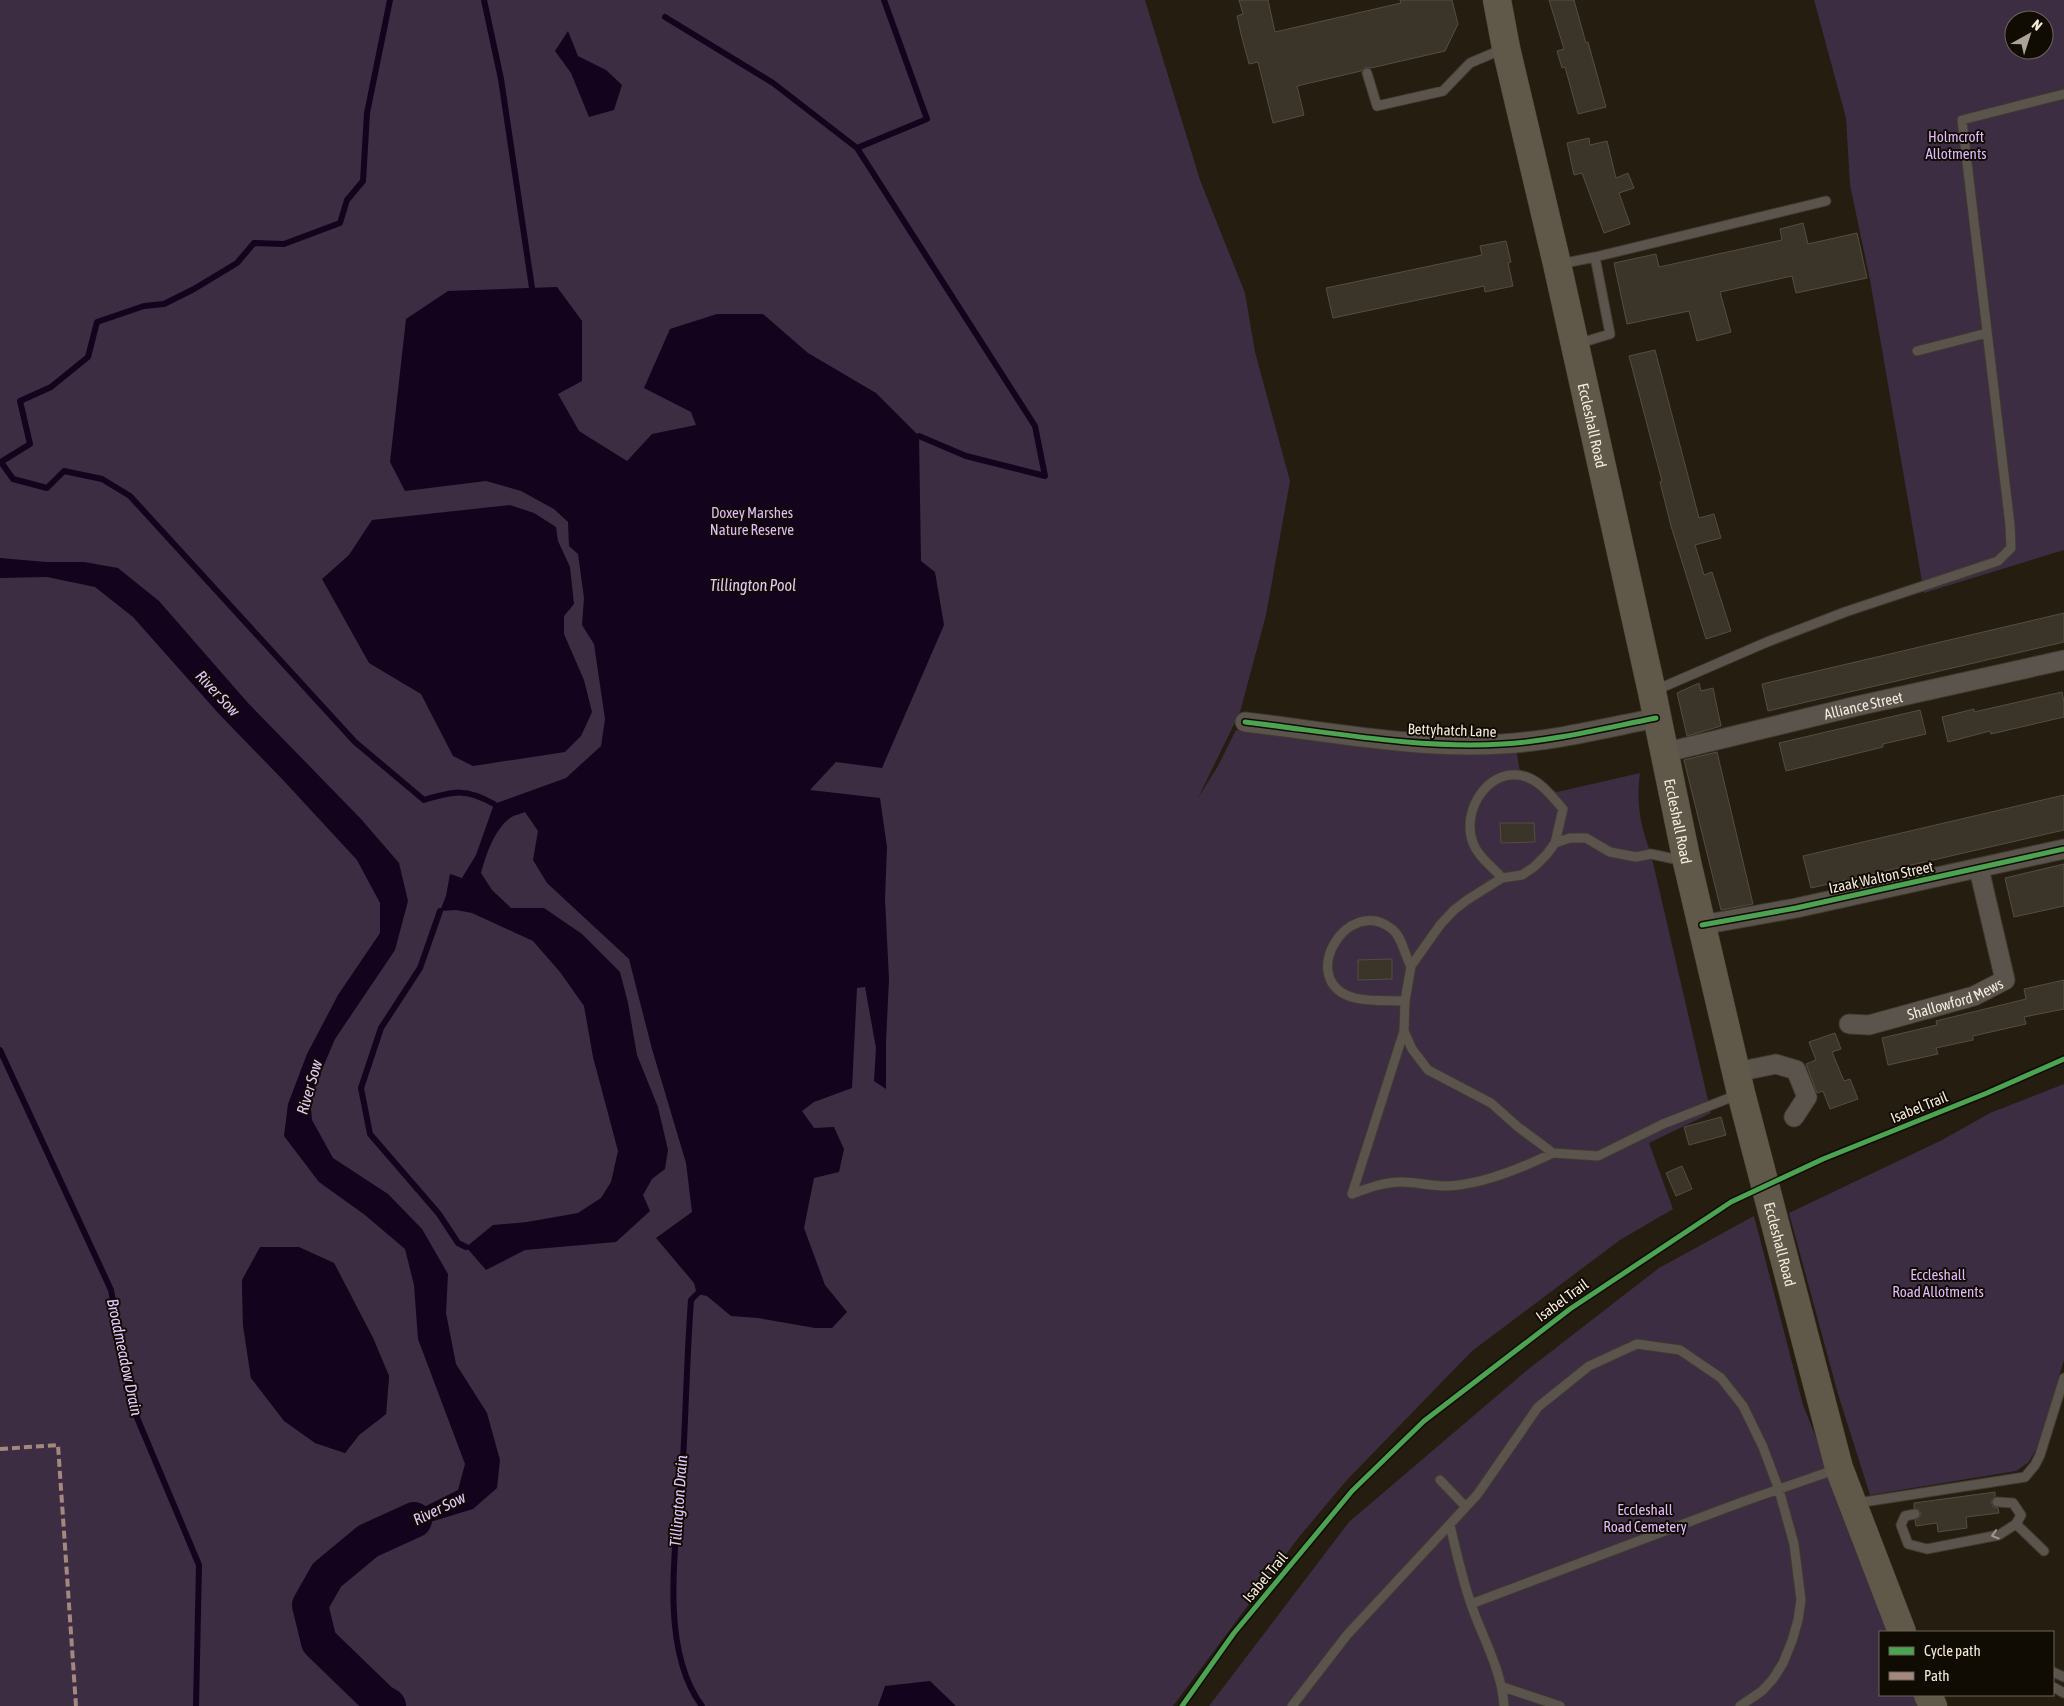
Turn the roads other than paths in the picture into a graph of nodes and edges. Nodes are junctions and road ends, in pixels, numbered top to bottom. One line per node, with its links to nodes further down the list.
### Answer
1 (1497, 0): 2 (main road, Eccleshall Road)
2 (1506, 48): 3 (lane); 7 (main road, Eccleshall Road)
3 (1367, 73)
4 (2064, 94): 8 (lane)
5 (1826, 201): 6 (lane)
6 (1595, 257): 7 (lane); 9 (lane)
7 (1557, 264): 9 (main road, Eccleshall Road)
8 (1987, 333): 10 (lane); 12 (lane)
9 (1574, 345): 12 (main road, Eccleshall Road)
10 (1917, 351)
11 (2064, 660): 14 (street, Alliance Street)
12 (1654, 705): 13 (street, Bettyhatch Lane); 14 (main road, Eccleshall Road)
13 (1245, 722)
14 (1663, 753): 17 (main road, Eccleshall Road)
15 (1555, 843): 17 (lane); 19 (lane); 19 (lane)
16 (2064, 850): 18 (street, Izaak Walton Street)
17 (1686, 862): 20 (main road, Eccleshall Road)
18 (1979, 869): 20 (street, Izaak Walton Street); 23 (street, Shallowford Mews)
19 (1502, 878): 21 (lane)
20 (1702, 925): 25 (main road, Eccleshall Road)
21 (1411, 966): 22 (lane); 22 (lane)
22 (1405, 1001): 24 (lane)
23 (1850, 1024)
24 (1404, 1031): 27 (lane); 27 (lane)
25 (1739, 1082): 26 (street); 27 (lane); 29 (main road, Eccleshall Road)
26 (1794, 1117)
27 (1552, 1152)
28 (2064, 1378): 33 (lane)
29 (1840, 1468): 31 (lane); 33 (main road, Eccleshall Road)
30 (1440, 1480): 34 (lane)
31 (1779, 1490): 34 (lane); 39 (lane); 45 (lane)
32 (1997, 1502): 36 (lane)
33 (1854, 1503): 40 (main road, Eccleshall Road)
34 (1465, 1506): 37 (lane)
35 (1915, 1514): 36 (lane, one-way to 35)
36 (2016, 1524): 38 (lane)
37 (1450, 1525): 39 (lane); 42 (lane)
38 (2044, 1551)
39 (1471, 1604): 41 (lane)
40 (1902, 1631)
41 (1503, 1688): 43 (lane); 44 (lane)
42 (1292, 1706)
43 (1504, 1706)
44 (1560, 1706)
45 (1740, 1706)

